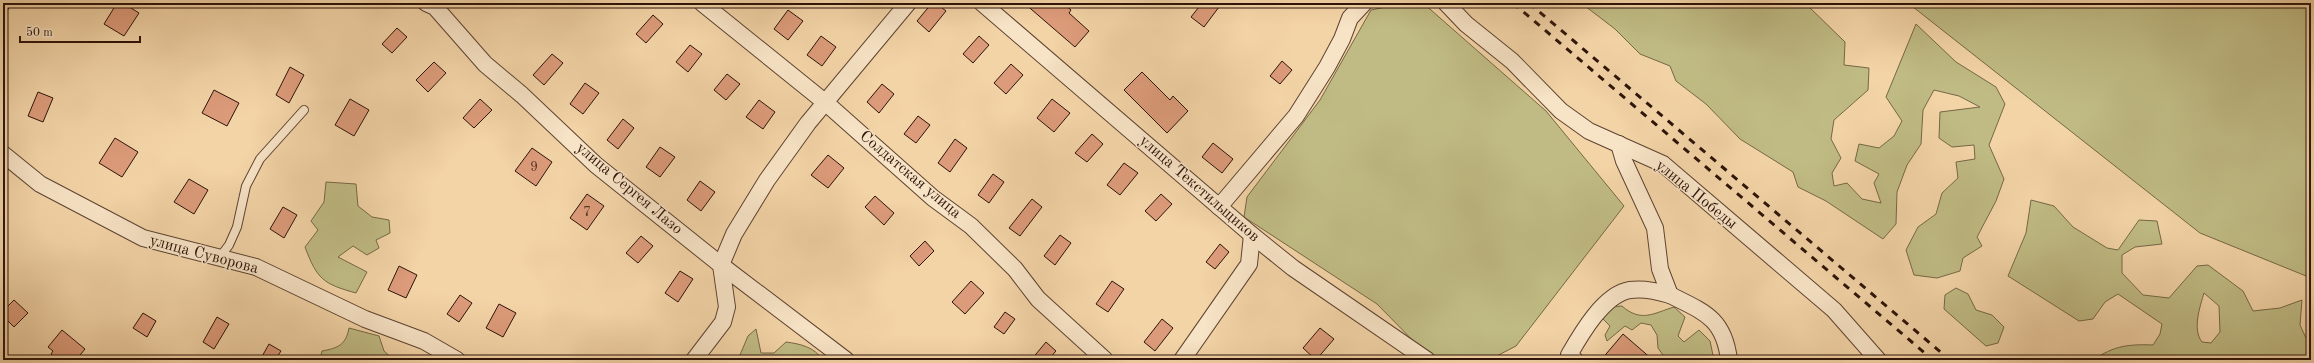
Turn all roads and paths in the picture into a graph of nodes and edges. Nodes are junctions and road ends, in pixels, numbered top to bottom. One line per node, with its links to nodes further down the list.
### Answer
1 (7, 3): 8 (lane)
2 (702, 3): 10 (street, Солдатская улица)
3 (908, 3): 10 (street)
4 (982, 3): 14 (street, улица Текстильщиков)
5 (1364, 3): 9 (street)
6 (1446, 3): 12 (street, улица Победы)
7 (433, 4): 17 (street, улица Сергея Лазо)
8 (3, 9)
9 (1348, 10): 14 (street)
10 (826, 103): 17 (street); 22 (street, Солдатская улица)
11 (304, 110): 16 (lane)
12 (1618, 144): 18 (street); 27 (street, улица Победы)
13 (3, 154): 16 (street, улица Суворова)
14 (1219, 207): 15 (street, улица Текстильщиков)
15 (1252, 235): 23 (street); 24 (street, улица Текстильщиков)
16 (220, 257): 19 (street, улица Суворова)
17 (721, 265): 20 (street); 21 (street, улица Сергея Лазо)
18 (1670, 295): 25 (street); 26 (street)
19 (457, 360)
20 (694, 360)
21 (846, 360)
22 (1105, 360)
23 (1182, 360)
24 (1427, 360)
25 (1575, 360)
26 (1729, 360)
27 (1878, 360)

